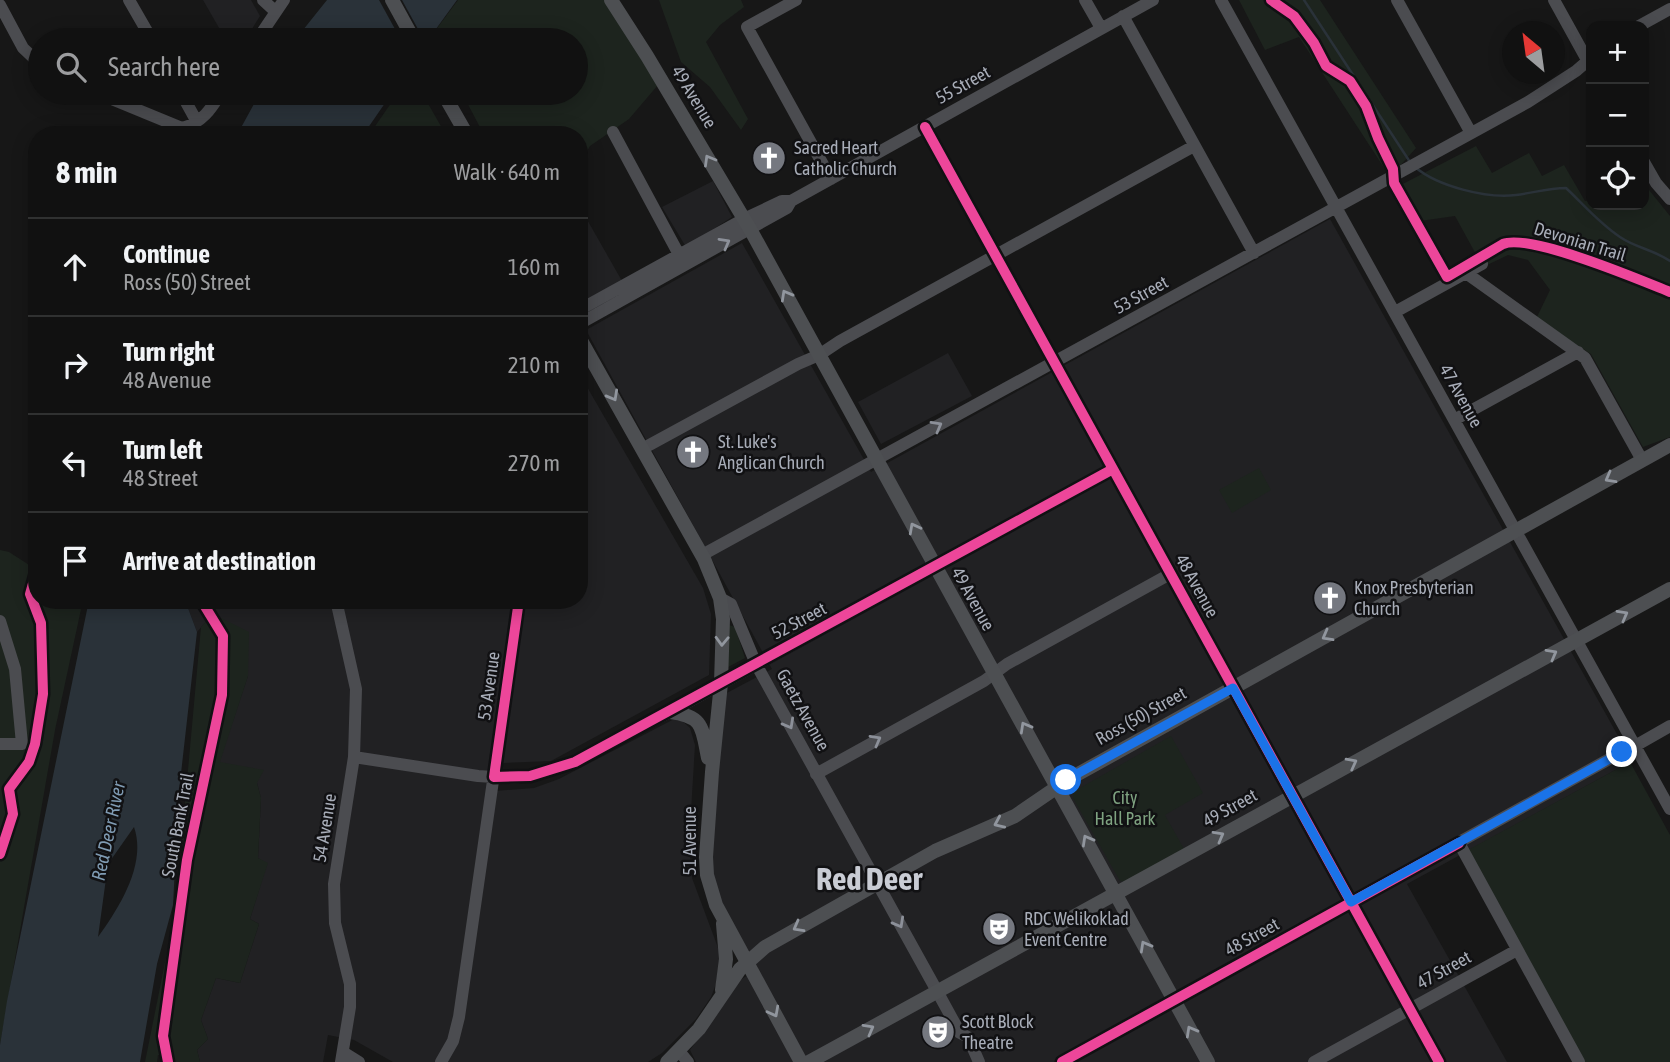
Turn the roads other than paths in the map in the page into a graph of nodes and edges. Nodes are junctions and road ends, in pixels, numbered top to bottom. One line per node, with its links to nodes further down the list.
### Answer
1 (129, 0): 17 (street)
2 (263, 0): 14 (street)
3 (284, 0): 14 (street)
4 (392, 0): 19 (main road)
5 (611, 0): 40 (main road, 49 Avenue, one-way to 5)
6 (796, 0): 37 (street)
7 (1085, 0): 20 (street)
8 (1153, 0): 15 (street, 55 Street)
9 (1221, 0): 39 (street, 47 Avenue)
10 (1397, 0): 34 (street)
11 (1554, 0): 22 (street)
12 (0, 5): 21 (street)
13 (1670, 9): 16 (street)
14 (276, 12): 18 (street)
15 (1124, 16): 20 (street, 55 Street); 35 (street)
16 (1648, 21)
17 (145, 28)
18 (265, 28)
19 (407, 28)
20 (1101, 28): 32 (street, 55 Street)
21 (28, 53)
22 (1586, 55)
23 (1586, 65): 34 (street, 53 Street)
24 (125, 105): 29 (street)
25 (188, 105): 28 (street)
26 (213, 105): 28 (street)
27 (450, 105): 31 (main road)
28 (197, 122): 30 (street)
29 (174, 126)
30 (187, 126)
31 (462, 126)
32 (925, 127): 37 (street, 55 Street); 42 (street, 48 Avenue)
33 (613, 132): 43 (street)
34 (1471, 133): 39 (street, 53 Street)
35 (1195, 146): 41 (street); 42 (street)
36 (1649, 171): 38 (street)
37 (831, 179): 40 (street, 55 Street)
38 (1670, 199)
39 (1336, 207): 41 (street, 53 Street); 47 (street, 47 Avenue)
40 (747, 224): 43 (street, 55 Street); 51 (main road, 49 Avenue, one-way to 40)
41 (1254, 253): 52 (street, 53 Street)
42 (996, 255): 51 (street); 52 (street, 48 Avenue)
43 (682, 260): 46 (street, 55 Street); 48 (street, 55 Street)
44 (1482, 264): 45 (street)
45 (1466, 273): 47 (street); 49 (street)
46 (588, 306)
47 (1395, 312): 53 (street, 47 Avenue)
48 (588, 318)
49 (1578, 352): 53 (street); 57 (street)
50 (588, 353): 55 (main road, Gaetz Avenue, one-way to 55)
51 (819, 355): 55 (street); 56 (main road, 49 Avenue)
52 (1054, 362): 56 (street, 53 Street, one-way to 52); 58 (street, 48 Avenue)
53 (1454, 420): 59 (street, 47 Avenue)
54 (1670, 445): 57 (main road, Ross (50) Street)
55 (642, 449): 60 (main road, Gaetz Avenue)
56 (877, 459): 60 (street, 53 Street); 61 (main road, 49 Avenue, one-way to 56)
57 (1642, 460): 59 (main road, Ross (50) Street, one-way to 59)
58 (1113, 469): 61 (street, 52 Street); 62 (street, 48 Avenue)
59 (1515, 531): 68 (street, 47 Avenue); 72 (main road, Ross (50) Street, one-way to 72)
60 (702, 555): 64 (main road, Gaetz Avenue)
61 (936, 567): 69 (street, 52 Street); 70 (main road, 49 Avenue)
62 (1170, 574): 70 (street); 72 (street, 48 Avenue)
63 (1670, 589): 68 (main road, 49 Street, one-way to 63)
64 (720, 598): 69 (street, Gaetz Avenue); 71 (main road, 51 Avenue, one-way to 71)
65 (338, 609): 78 (street, 54 Avenue)
66 (518, 609): 81 (street, 53 Avenue)
67 (0, 621): 75 (street)
68 (1576, 640): 76 (street, 47 Avenue); 83 (main road, 49 Street, one-way to 68)
69 (756, 664): 71 (street, 52 Street); 80 (street, Gaetz Avenue, one-way to 80)
70 (995, 673): 80 (street, one-way to 70); 82 (main road, 49 Avenue, one-way to 70)
71 (721, 684): 73 (street, 52 Street); 79 (main road, 51 Avenue)
72 (1233, 688): 82 (main road, Ross (50) Street); 83 (street, 48 Avenue)
73 (670, 712): 79 (main road); 81 (street, 52 Street)
74 (1670, 726): 76 (street)
75 (0, 744)
76 (1634, 746): 84 (street, 47 Avenue)
77 (1622, 752): 85 (street, 48 Street)
78 (354, 757): 81 (street, 52 Street); 97 (street, 54 Avenue)
79 (712, 772): 89 (main road, 51 Avenue)
80 (816, 774): 86 (street, Gaetz Avenue)
81 (494, 778): 100 (street, 53 Avenue)
82 (1057, 787): 86 (main road, Ross (50) Street, one-way to 86); 87 (main road, 49 Avenue, one-way to 82)
83 (1293, 796): 87 (main road, 49 Street, one-way to 83); 88 (street, 48 Avenue)
84 (1670, 809)
85 (1459, 843): 88 (street, 48 Street); 90 (street)
86 (877, 883): 91 (main road, Ross (50) Street, one-way to 91); 92 (street, Gaetz Avenue, one-way to 92)
87 (1115, 893): 92 (main road, 49 Street); 94 (main road, 49 Avenue, one-way to 87)
88 (1351, 902): 94 (street, 48 Street); 95 (street, 48 Avenue)
89 (723, 917): 91 (main road, 51 Avenue); 93 (main road)
90 (1517, 950): 95 (street, 47 Street); 98 (street)
91 (747, 962): 93 (main road, Ross (50) Street); 102 (main road, 51 Avenue, one-way to 102)
92 (937, 991): 103 (main road, 49 Street, one-way to 92); 104 (street, Gaetz Avenue)
93 (721, 995): 96 (main road, Ross (50) Street)
94 (1174, 1000): 105 (street, 48 Street); 106 (main road, 49 Avenue, one-way to 94)
95 (1410, 1009): 107 (street, 47 Street); 108 (street, 48 Avenue)
96 (684, 1056): 101 (main road, Ross (50) Street)
97 (342, 1059): 99 (street)
98 (1574, 1060)
99 (359, 1062)
100 (441, 1062)
101 (667, 1062)
102 (801, 1062)
103 (809, 1062)
104 (979, 1062)
105 (1062, 1062)
106 (1208, 1062)
107 (1314, 1062)
108 (1439, 1062)

